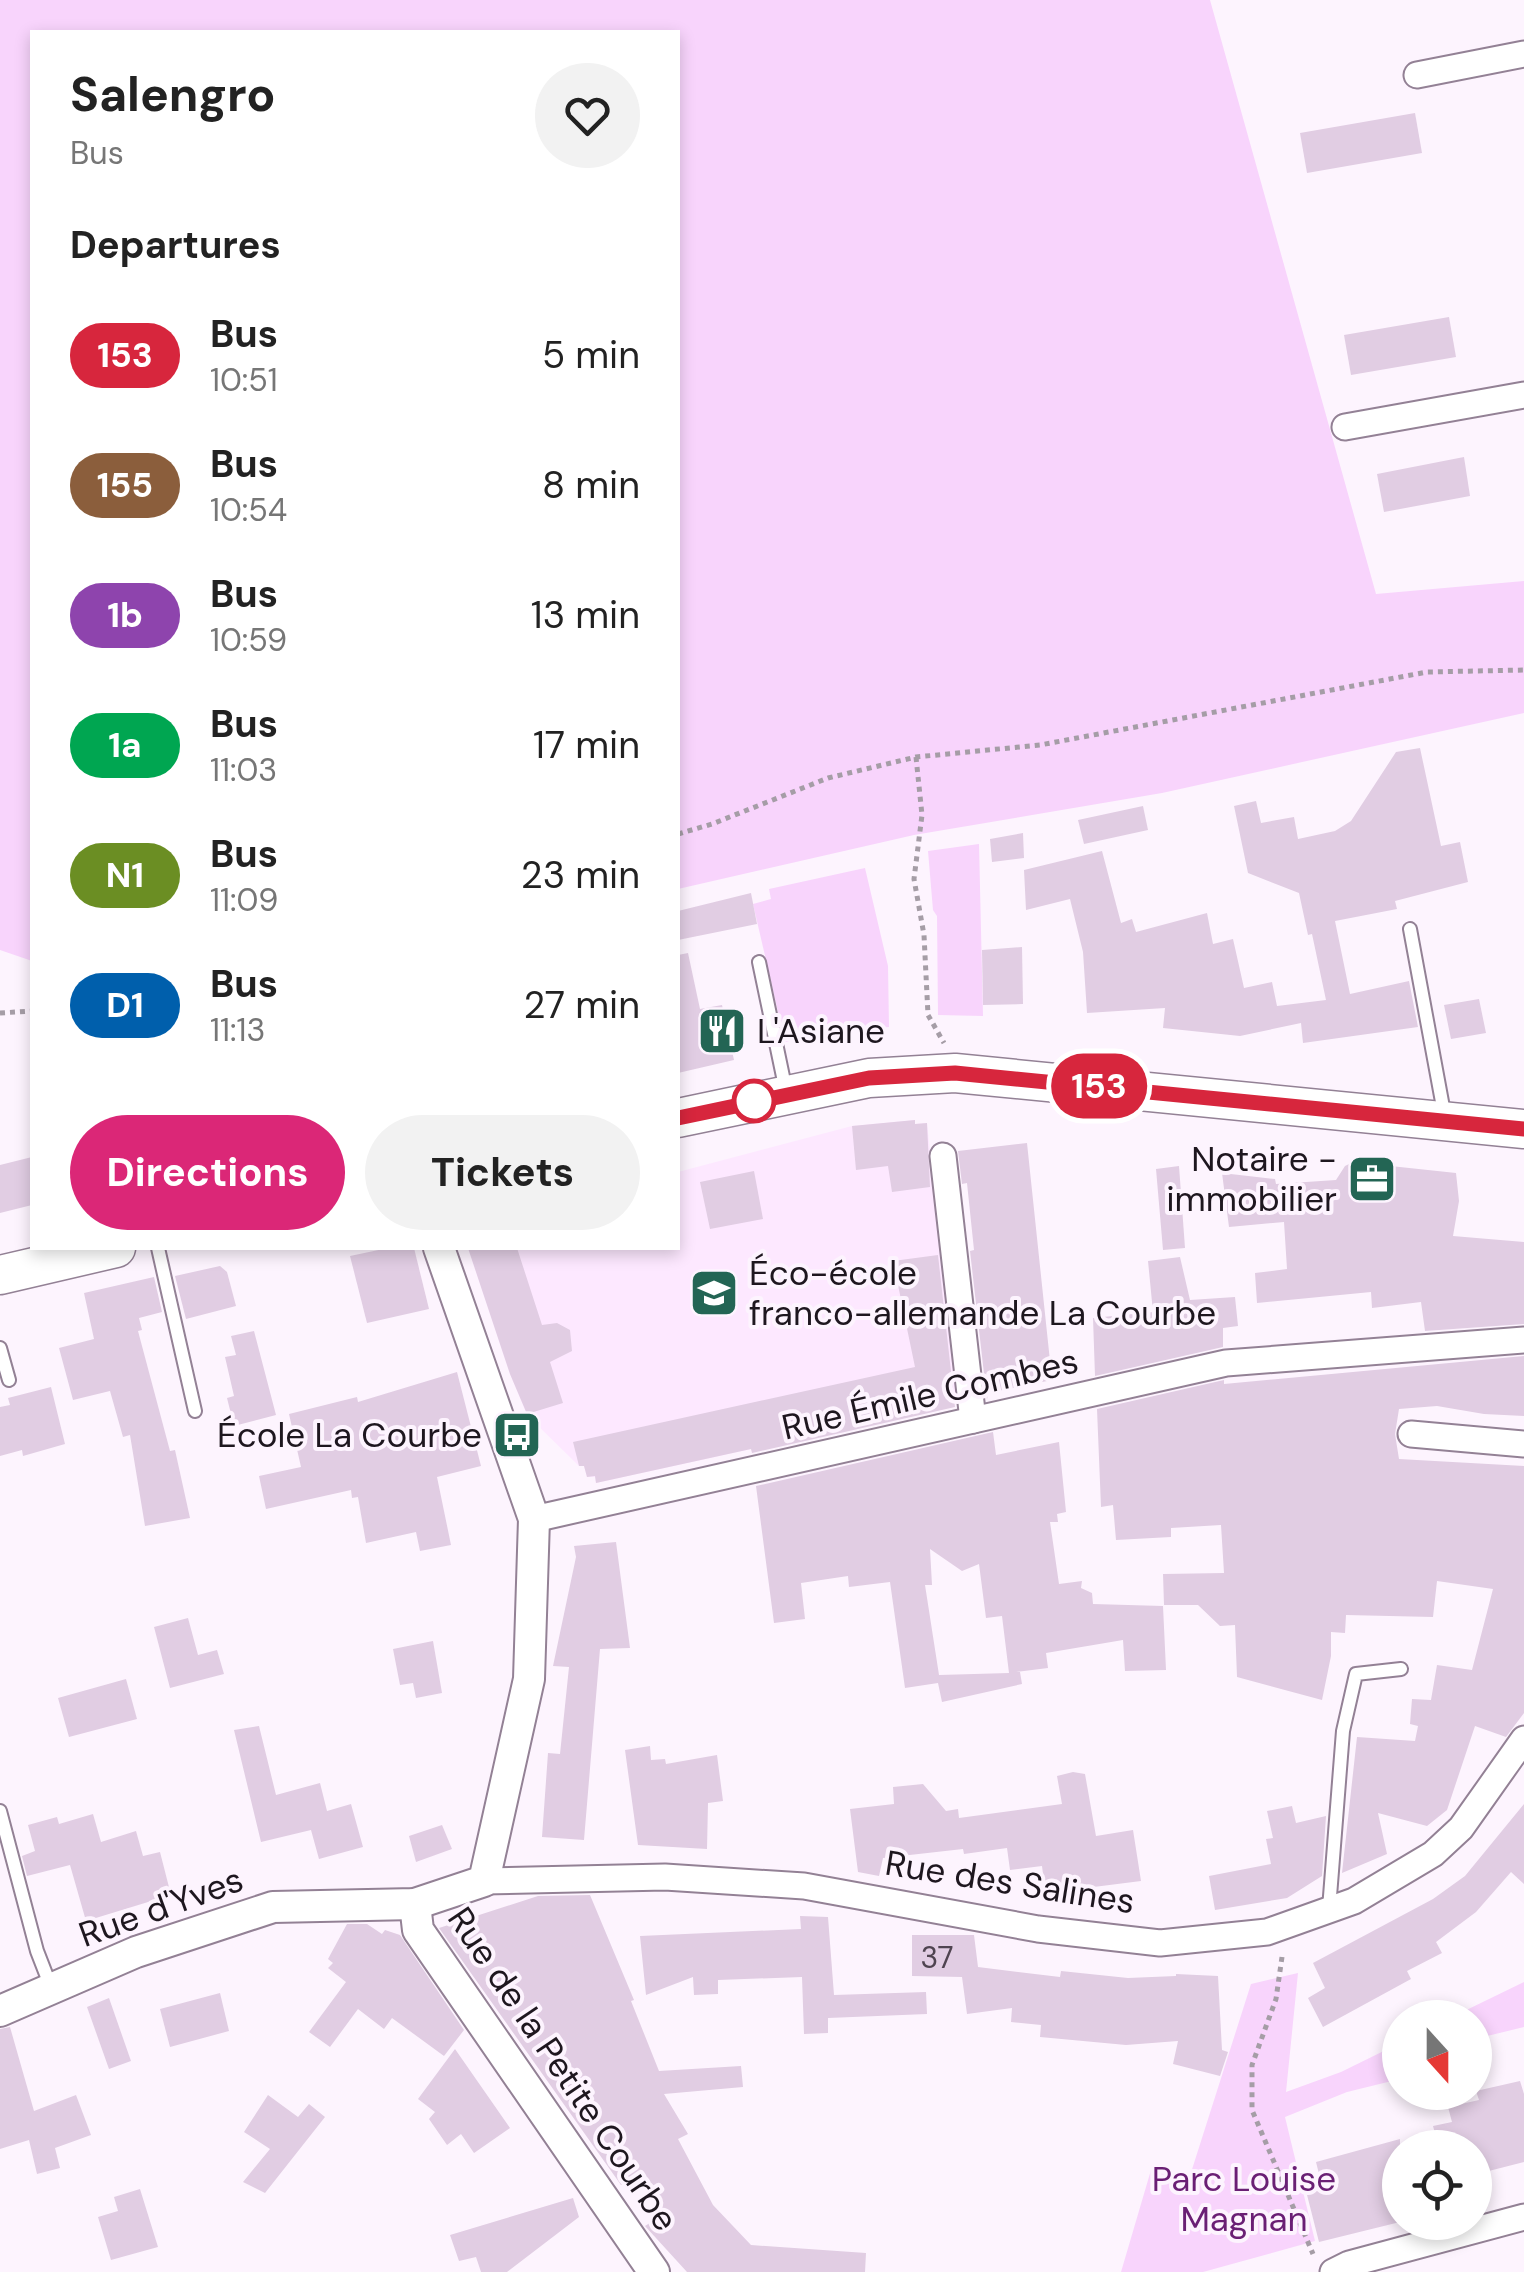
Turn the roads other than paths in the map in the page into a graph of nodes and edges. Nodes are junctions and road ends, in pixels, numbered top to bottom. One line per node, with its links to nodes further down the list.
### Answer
1 (1524, 54): 2 (street)
2 (1417, 75)
3 (1524, 394): 4 (street)
4 (1345, 427)
5 (1410, 929): 9 (lane)
6 (759, 962): 7 (lane)
7 (787, 1093): 8 (main road); 9 (main road)
8 (680, 1118)
9 (1446, 1121): 10 (main road)
10 (1524, 1129)
11 (943, 1156): 20 (street)
12 (107, 1250): 15 (main road)
13 (158, 1250): 19 (lane)
14 (439, 1250): 23 (street)
15 (0, 1275)
16 (1524, 1340): 20 (street, Rue Émile Combes)
17 (0, 1348): 18 (lane)
18 (9, 1380)
19 (195, 1411)
20 (973, 1420): 23 (street, Rue Émile Combes)
21 (1411, 1434): 22 (street)
22 (1524, 1444)
23 (534, 1519): 27 (street)
24 (1401, 1669): 29 (lane)
25 (1524, 1739): 29 (street, Rue des Salines)
26 (0, 1811): 30 (lane)
27 (484, 1881): 28 (street, Rue des Salines); 29 (street, Rue des Salines)
28 (415, 1904): 30 (street, Rue d'Yves); 34 (street, Rue de la Petite Courbe)
29 (1328, 1910)
30 (52, 1989): 31 (street, Rue d'Yves)
31 (0, 2011)
32 (1524, 2218): 33 (street)
33 (1324, 2265)
34 (654, 2272)

